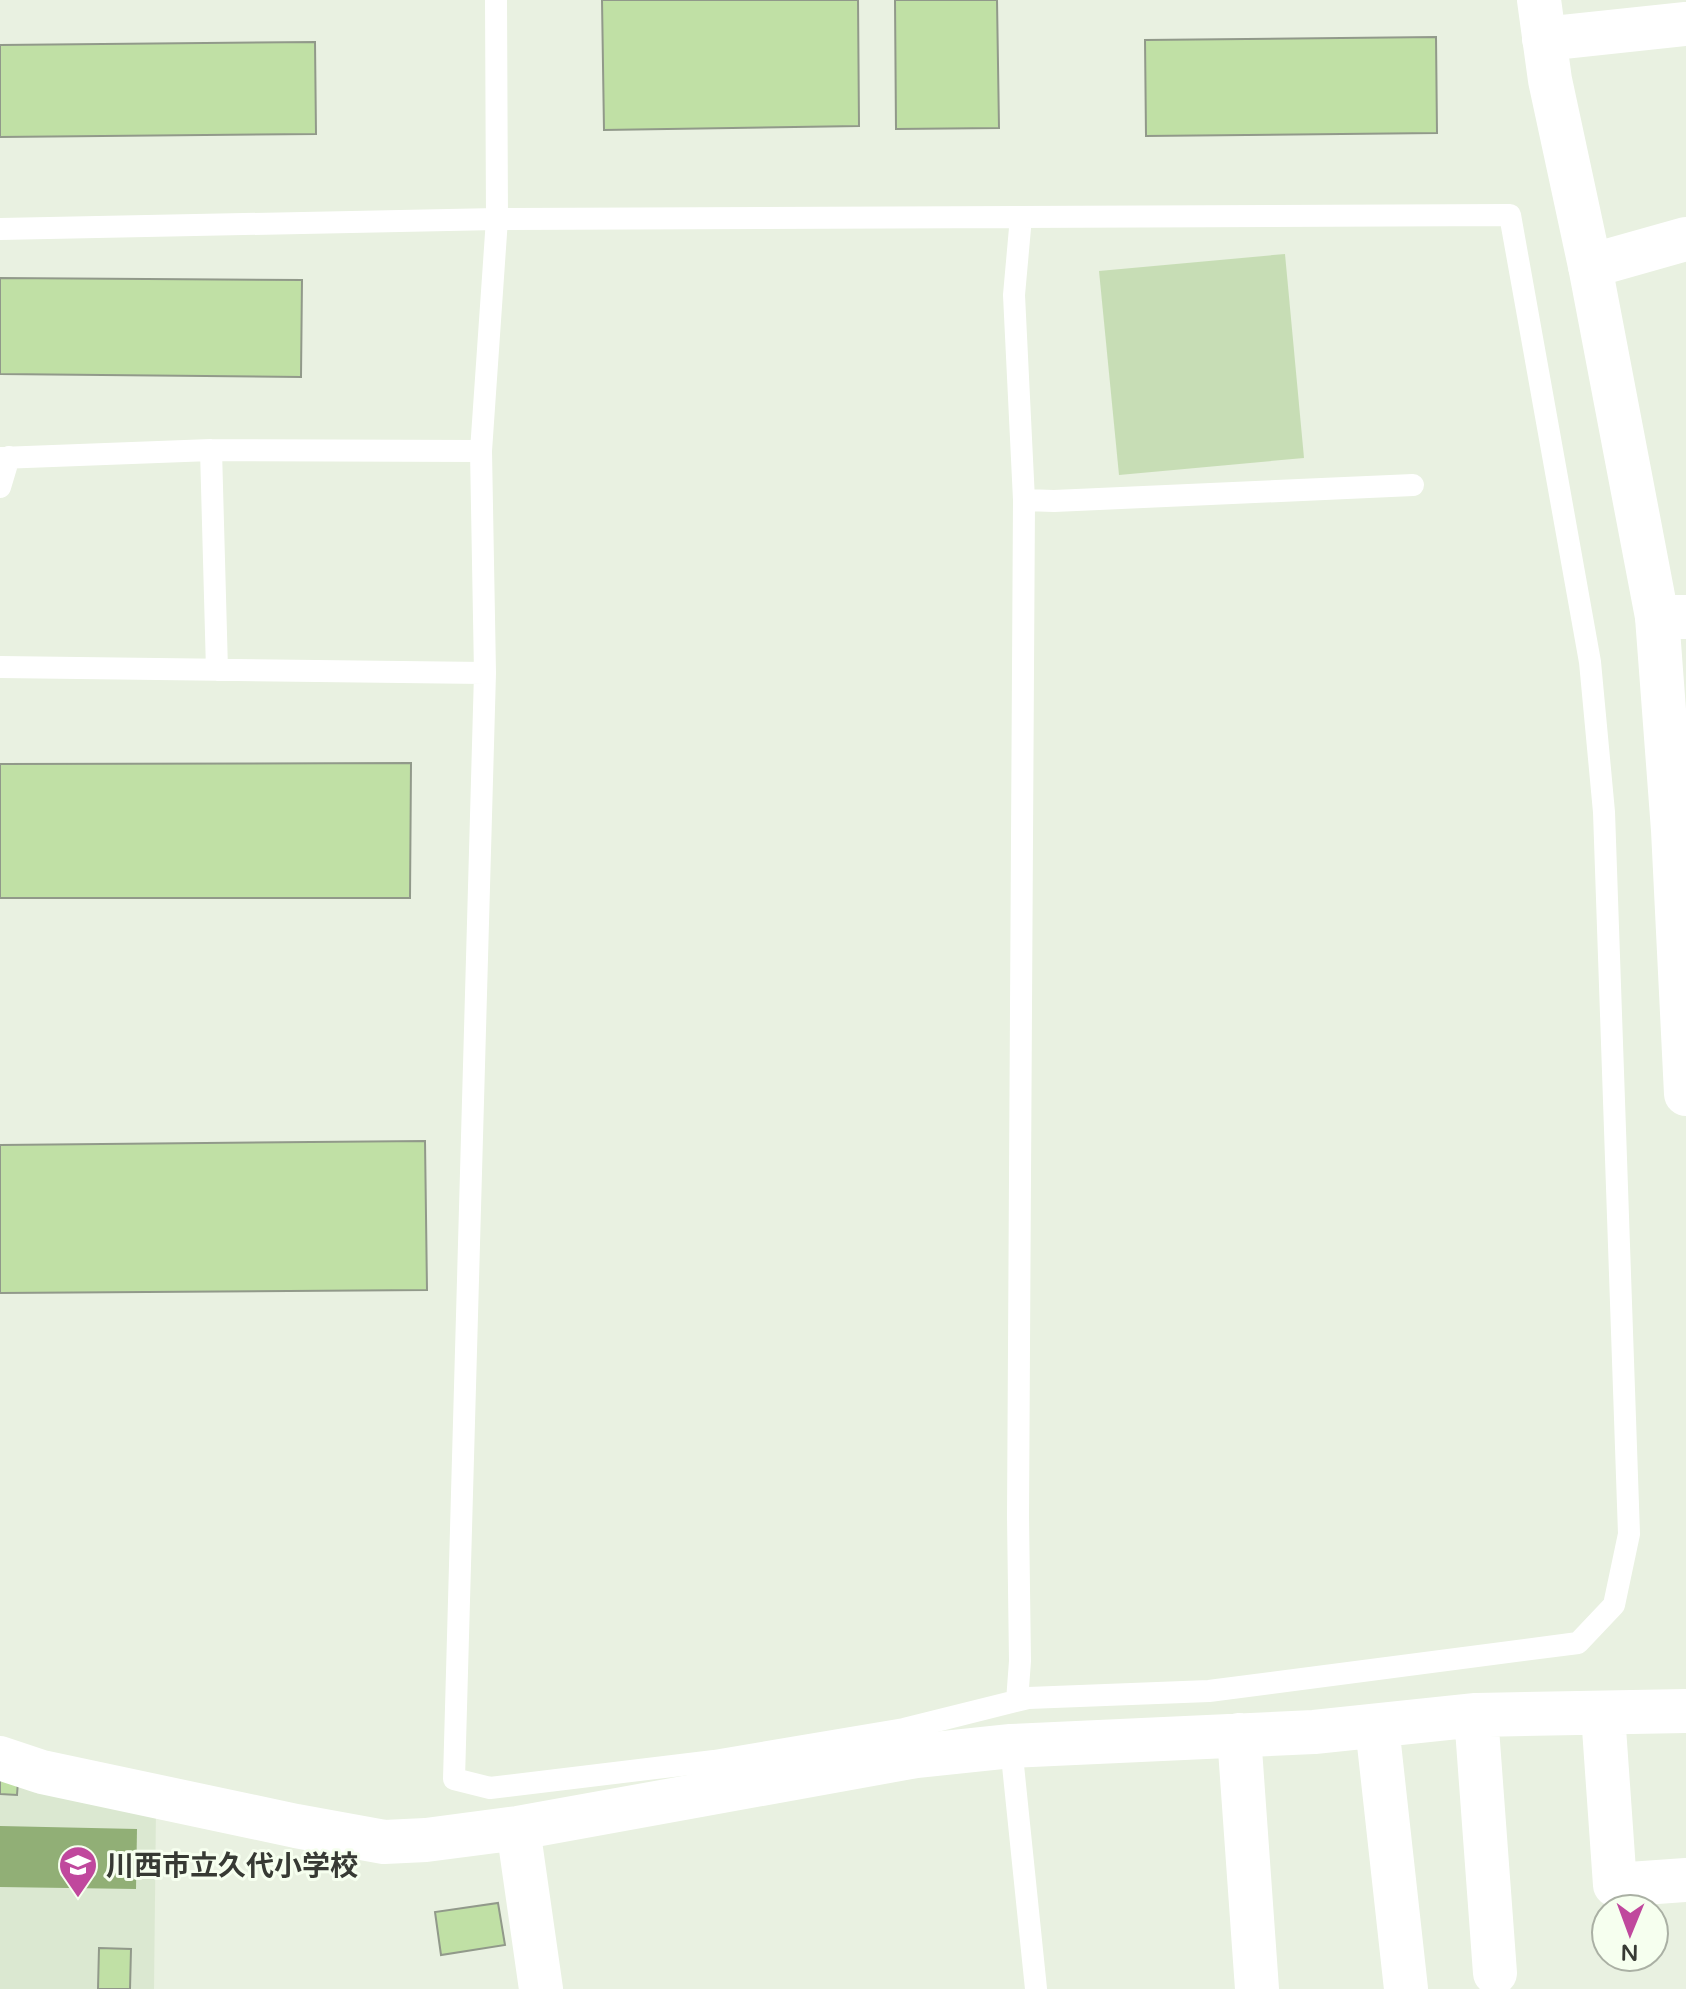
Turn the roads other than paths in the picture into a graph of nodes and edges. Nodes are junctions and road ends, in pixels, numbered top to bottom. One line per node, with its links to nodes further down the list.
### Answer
1 (496, 0): 5 (lane)
2 (1542, 20): 3 (street); 8 (street)
3 (1686, 24)
4 (1021, 217): 5 (lane); 14 (lane); 21 (lane)
5 (497, 219): 6 (lane); 10 (lane)
6 (0, 229)
7 (1686, 239): 8 (street)
8 (1590, 266): 15 (street)
9 (211, 450): 10 (lane); 11 (lane); 17 (lane)
10 (481, 451): 18 (lane)
11 (4, 457): 13 (lane)
12 (1413, 485): 14 (lane)
13 (0, 487)
14 (1024, 500): 21 (lane)
15 (1671, 617): 19 (street)
16 (0, 667): 17 (lane)
17 (217, 670): 18 (lane)
18 (485, 673): 21 (lane)
19 (1680, 830): 20 (street)
20 (1686, 1094)
21 (1017, 1701)
22 (1686, 1711): 23 (street)
23 (1603, 1714): 24 (street); 30 (street)
24 (1476, 1715): 25 (street); 31 (street)
25 (1377, 1726): 26 (street); 35 (street)
26 (1239, 1735): 27 (street); 34 (street)
27 (1011, 1746): 29 (street); 33 (lane)
28 (0, 1758): 29 (street)
29 (518, 1828): 32 (street)
30 (1686, 1880)
31 (1495, 1973)
32 (541, 1989)
33 (1036, 1989)
34 (1257, 1989)
35 (1406, 1989)

